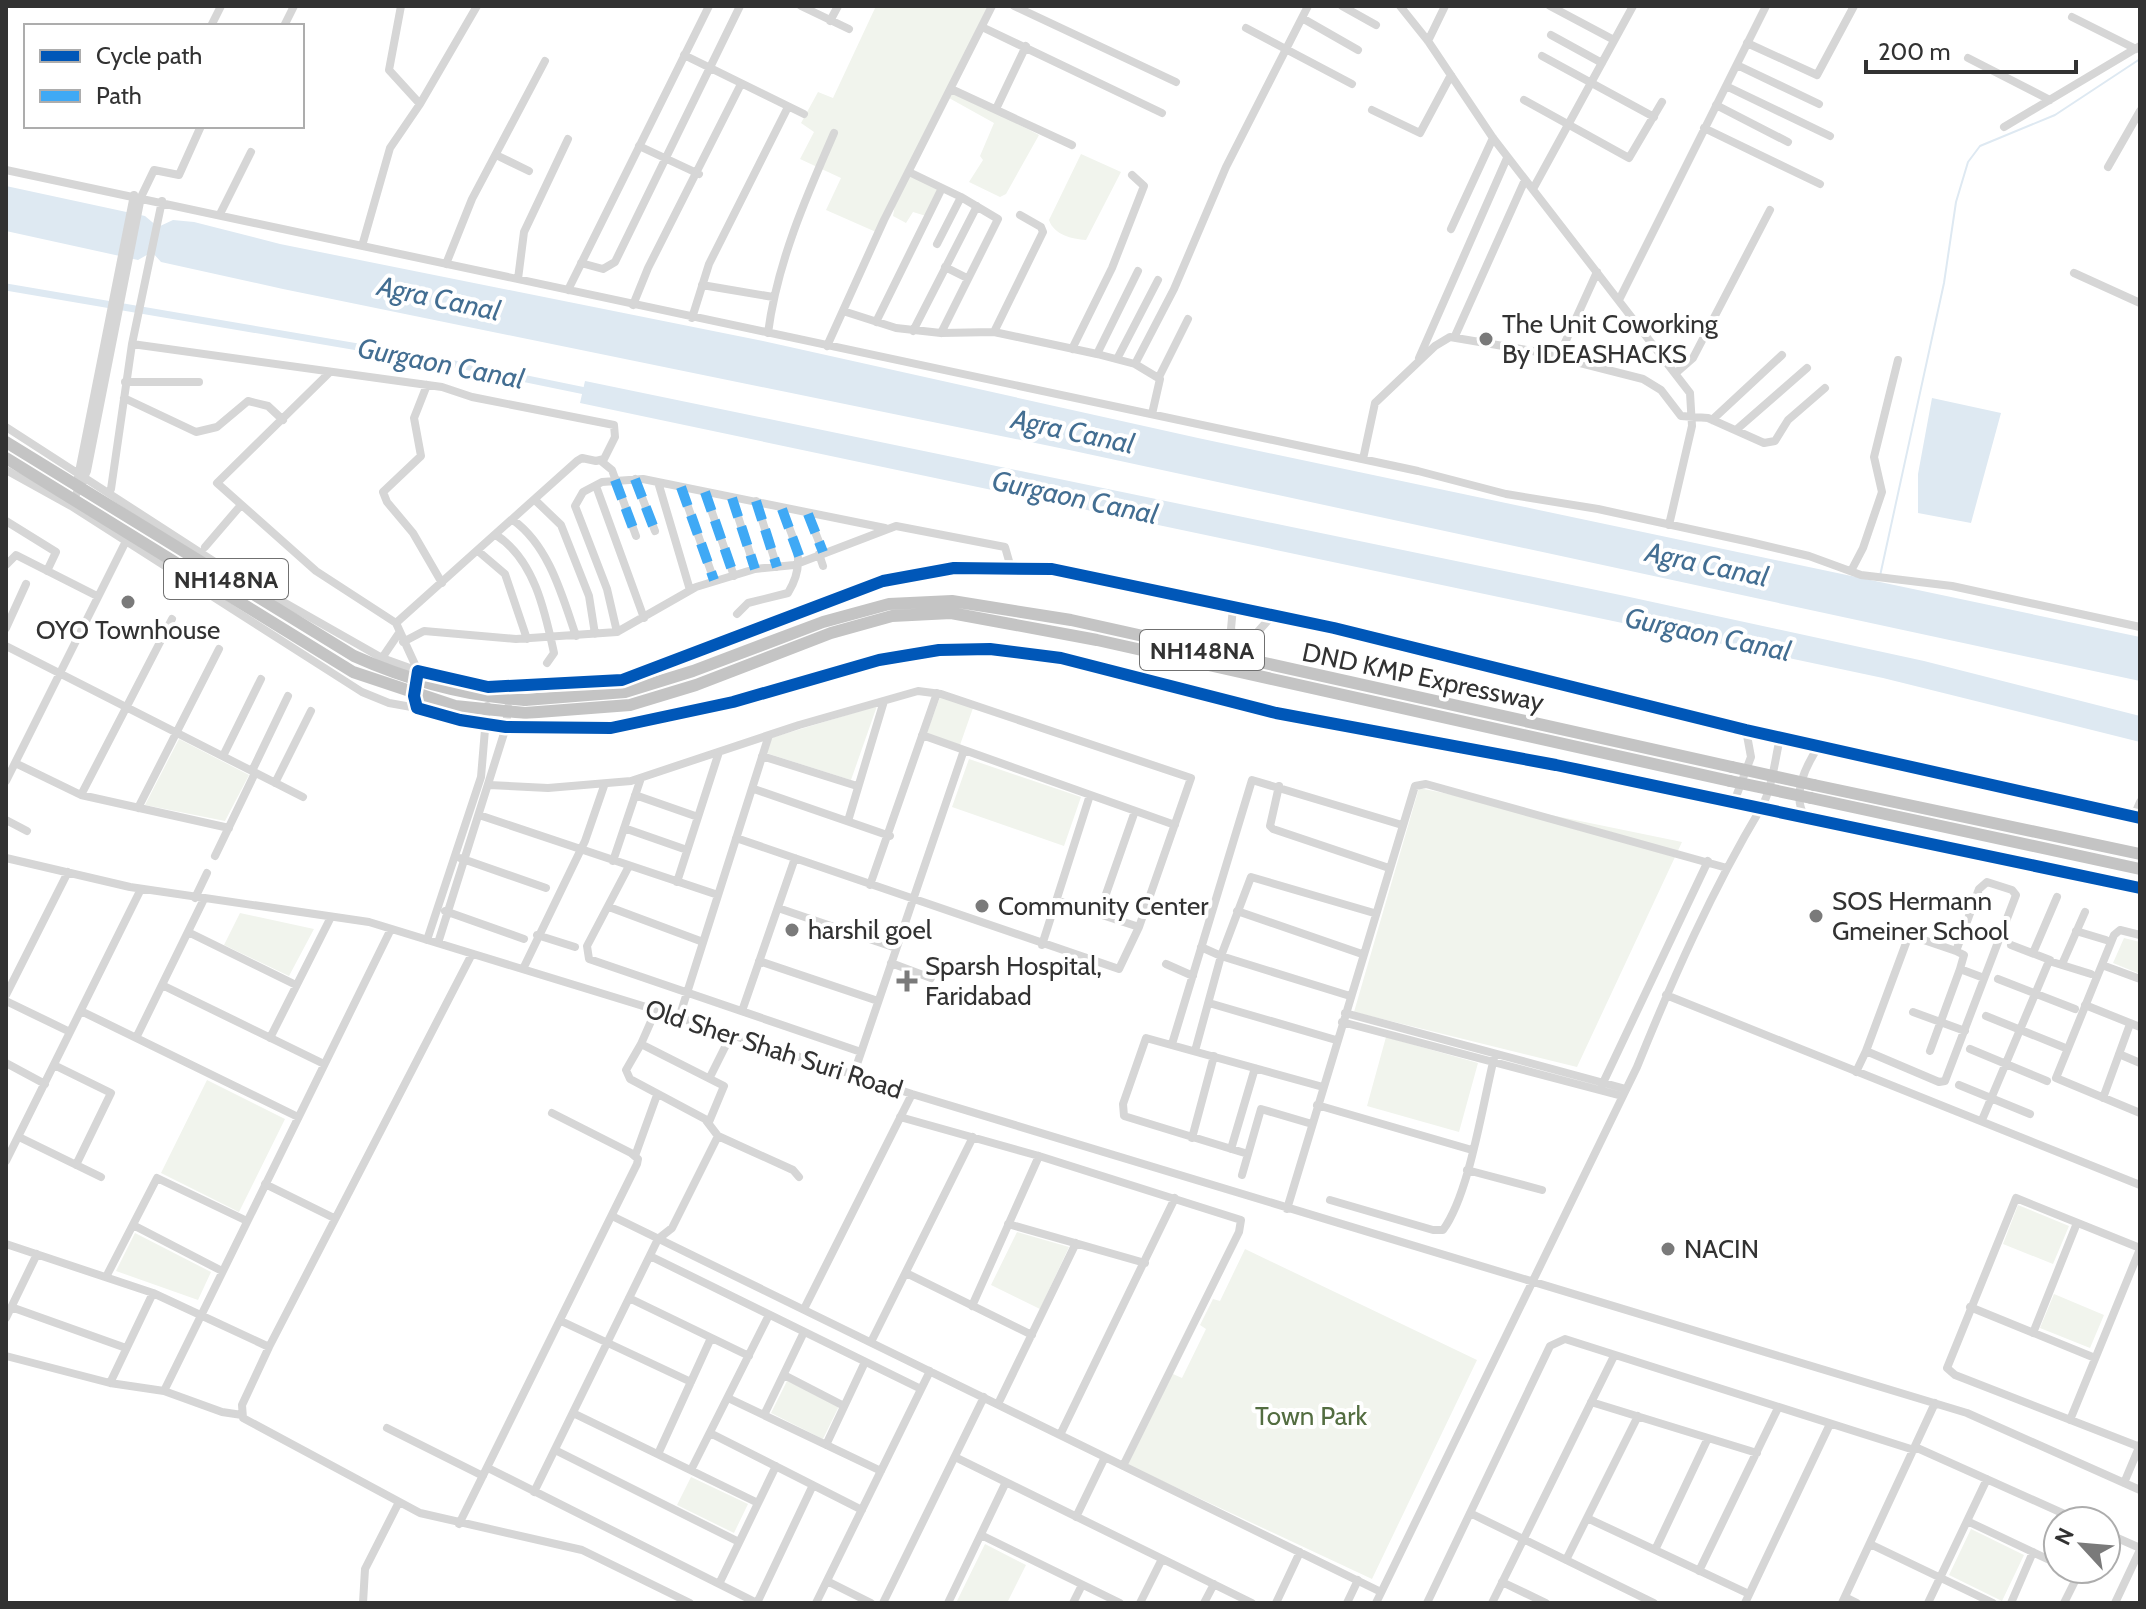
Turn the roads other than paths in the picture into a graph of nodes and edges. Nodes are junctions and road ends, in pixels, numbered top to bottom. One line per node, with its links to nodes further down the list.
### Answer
1 (221, 6): 22 (street)
2 (294, 6): 23 (street)
3 (401, 6): 53 (street)
4 (477, 6): 53 (street)
5 (709, 6): 36 (street)
6 (740, 6): 42 (street)
7 (801, 6): 21 (street)
8 (838, 6): 21 (street)
9 (992, 6): 25 (street)
10 (1014, 6): 44 (street)
11 (1308, 6): 20 (street)
12 (1342, 6): 24 (street)
13 (1400, 6): 30 (street)
14 (1445, 6): 30 (street)
15 (1633, 6): 29 (street)
16 (1766, 6): 31 (street)
17 (1854, 6): 31 (street)
18 (1553, 7): 29 (street)
19 (2072, 17): 33 (street)
20 (1302, 18): 34 (street); 35 (street)
21 (830, 21): 27 (street)
22 (212, 24)
23 (285, 24)
24 (1376, 25)
25 (982, 27): 32 (street); 49 (street)
26 (1246, 28): 34 (street)
27 (849, 29)
28 (1551, 35): 40 (street)
29 (1614, 40): 40 (street)
30 (1428, 41): 43 (street)
31 (1747, 43): 41 (street)
32 (1026, 46): 57 (street); 60 (street)
33 (2138, 47): 51 (street)
34 (1287, 48): 47 (street); 130 (street)
35 (1358, 50)
36 (684, 55): 42 (street); 73 (street)
37 (1542, 56): 45 (street)
38 (1968, 58): 51 (street)
39 (545, 61): 75 (street)
40 (1602, 63): 45 (street)
41 (1737, 65): 48 (street); 54 (street)
42 (710, 67): 46 (street); 76 (street)
43 (1451, 75): 58 (street); 69 (street)
44 (1176, 82)
45 (1591, 83): 62 (street); 63 (street)
46 (741, 84): 56 (street); 82 (street)
47 (1352, 84)
48 (1726, 86): 55 (street); 68 (street)
49 (951, 89): 57 (street); 81 (street)
50 (1524, 100): 63 (street)
51 (2050, 100): 64 (street)
52 (1662, 102): 62 (street)
53 (420, 104): 97 (street)
54 (1819, 104)
55 (1716, 105): 66 (street); 71 (street)
56 (788, 107): 61 (street); 107 (street)
57 (996, 109): 72 (street)
58 (1372, 110)
59 (2140, 111): 78 (street)
60 (1162, 113)
61 (804, 114)
62 (1654, 117): 63 (street)
63 (1568, 126): 87 (street)
64 (2004, 127)
65 (200, 128): 88 (street)
66 (1704, 128): 85 (street); 110 (street)
67 (834, 133): 109 (street)
68 (1830, 136)
69 (1493, 138): 77 (street); 95 (street)
70 (568, 139): 105 (street)
71 (1788, 142)
72 (1072, 145)
73 (639, 146): 76 (street); 98 (street)
74 (251, 152): 93 (street)
75 (496, 155): 80 (street); 99 (street)
76 (663, 158): 82 (street); 98 (street)
77 (1507, 158): 84 (street); 131 (street)
78 (2108, 167)
79 (6, 170): 88 (street)
80 (529, 171)
81 (909, 172): 86 (street); 113 (street)
82 (699, 174): 112 (street)
83 (1132, 175): 124 (street)
84 (1525, 180): 87 (street); 121 (street)
85 (1820, 184)
86 (942, 188): 89 (street); 116 (street)
87 (1533, 189): 102 (street)
88 (138, 196): 90 (street); 152 (street)
89 (961, 197): 91 (street); 96 (street)
90 (162, 201): 93 (street); 122 (street)
91 (977, 206): 100 (street); 104 (street)
92 (1770, 210): 134 (street)
93 (220, 214): 97 (street)
94 (1020, 215): 118 (street)
95 (1451, 229)
96 (937, 244)
97 (362, 246): 99 (street)
98 (581, 263): 108 (street)
99 (446, 264): 105 (street)
100 (945, 267): 104 (street); 117 (street)
101 (1138, 271): 125 (street)
102 (1597, 272): 110 (street); 127 (street)
103 (2074, 273): 111 (street)
104 (967, 278): 120 (street)
105 (518, 279): 108 (street)
106 (1158, 280): 128 (street)
107 (702, 285): 109 (street); 114 (street)
108 (568, 290): 112 (street)
109 (773, 297): 119 (street)
110 (1619, 300): 134 (street)
111 (2140, 303)
112 (633, 305): 114 (street)
113 (843, 311): 116 (street); 123 (street)
114 (692, 318): 119 (street)
115 (1188, 319): 135 (street)
116 (876, 322): 117 (street)
117 (913, 331): 120 (street)
118 (994, 332): 120 (street); 124 (street)
119 (768, 333): 123 (street)
120 (941, 333)
121 (1455, 336): 127 (street); 131 (street)
122 (132, 344): 133 (street); 136 (street)
123 (827, 346): 141 (street)
124 (1072, 349): 125 (street)
125 (1097, 354): 128 (street)
126 (1782, 355): 143 (street)
127 (1558, 358): 144 (street)
128 (1117, 359): 130 (street)
129 (1898, 360): 185 (street)
130 (1135, 364): 135 (street)
131 (1416, 365): 149 (street)
132 (1807, 368): 146 (street)
133 (330, 372): 138 (street); 142 (street)
134 (1677, 372): 144 (street)
135 (1159, 377): 141 (street)
136 (125, 382): 137 (street); 140 (street)
137 (199, 382)
138 (427, 385): 150 (street); 188 (street)
139 (1825, 388): 146 (street)
140 (124, 398): 142 (street); 158 (street)
141 (1152, 414): 149 (street)
142 (283, 420): 163 (street)
143 (1712, 420): 144 (street); 146 (street)
144 (1693, 422): 169 (street)
145 (6, 427): 152 (street)
146 (1736, 430)
147 (6, 442): 220 (highway, DND KMP Expressway / NH148NA, bridge)
148 (6, 458): 220 (highway, DND KMP Expressway / NH148NA, bridge)
149 (1363, 459): 169 (street)
150 (601, 461): 154 (street); 161 (street)
151 (6, 470): 164 (street)
152 (81, 479): 164 (street); 210 (street)
153 (635, 479): 154 (street); 155 (street); 171 (street)
154 (615, 480): 156 (street); 173 (street)
155 (658, 482): 157 (street); 190 (street)
156 (596, 486): 195 (street); 200 (street)
157 (681, 487): 159 (street); 187 (street)
158 (111, 489)
159 (705, 492): 160 (street); 186 (street)
160 (732, 498): 162 (street); 183 (street)
161 (535, 500): 167 (street); 201 (street)
162 (756, 501): 165 (street); 181 (street)
163 (241, 505): 175 (street); 197 (street)
164 (71, 506): 174 (street)
165 (782, 509): 166 (street); 178 (street)
166 (808, 514): 170 (street); 177 (street)
167 (513, 520): 172 (street); 202 (street)
168 (6, 521): 184 (street)
169 (1669, 525): 185 (street)
170 (886, 528): 177 (street); 182 (street)
171 (655, 531)
172 (496, 535): 176 (street); 203 (street)
173 (636, 536)
174 (126, 541): 191 (street); 222 (street)
175 (205, 547)
176 (478, 551): 188 (street); 205 (street)
177 (821, 553): 178 (street); 180 (street)
178 (801, 561): 181 (street); 193 (street)
179 (6, 565): 184 (street)
180 (823, 566)
181 (777, 567): 183 (street)
182 (1011, 568): 192 (street); 216 (street)
183 (755, 569): 186 (street)
184 (47, 571): 191 (street)
185 (1851, 571): 198 (street)
186 (734, 576): 187 (street)
187 (714, 580): 190 (street)
188 (442, 583): 197 (street)
189 (26, 584): 199 (street)
190 (690, 590): 195 (street)
191 (97, 596): 213 (street)
192 (1233, 607): 194 (street); 206 (street)
193 (737, 614)
194 (1271, 617): 206 (street); 226 (street)
195 (644, 618): 200 (street)
196 (172, 619): 221 (street)
197 (396, 623): 204 (street)
198 (2140, 627)
199 (6, 628)
200 (617, 632): 201 (street)
201 (595, 634): 202 (street)
202 (576, 636): 203 (street)
203 (551, 637): 205 (street); 211 (street)
204 (401, 638): 205 (street); 210 (street); 212 (street)
205 (527, 639)
206 (1236, 639): 209 (highway)
207 (6, 646): 213 (street)
208 (219, 649): 227 (street)
209 (1233, 657): 220 (highway, DND KMP Expressway / NH148NA); 238 (highway, DND KMP Expressway / NH148NA)
210 (382, 658): 212 (street)
211 (547, 663)
212 (418, 671): 215 (street); 222 (street)
213 (60, 674): 221 (street); 236 (street)
214 (261, 679): 234 (street)
215 (488, 687): 216 (street); 224 (street)
216 (510, 687): 225 (street)
217 (937, 693): 219 (street); 229 (street); 263 (street)
218 (288, 696): 237 (street)
219 (884, 701): 228 (street); 244 (street)
220 (525, 707): 238 (highway, DND KMP Expressway / NH148NA)
221 (127, 708): 227 (street); 248 (street)
222 (417, 708): 224 (street)
223 (311, 711): 241 (street)
224 (487, 724): 225 (street); 275 (street)
225 (506, 727): 242 (street); 252 (street)
226 (1746, 730): 230 (street); 252 (street)
227 (176, 733): 234 (street); 254 (street)
228 (769, 735): 233 (street); 235 (street)
229 (922, 735): 232 (street); 268 (street)
230 (1780, 738): 231 (street); 255 (street)
231 (1819, 746): 259 (street); 260 (street)
232 (964, 750): 250 (street); 293 (street)
233 (719, 752): 239 (street); 258 (street)
234 (223, 756): 237 (street)
235 (762, 756): 244 (street); 246 (street)
236 (15, 763): 240 (street); 248 (street)
237 (254, 772): 241 (street); 265 (street)
238 (1731, 774): 247 (highway, DND KMP Expressway / NH148NA, bridge)
239 (641, 778): 243 (street); 249 (street)
240 (6, 781)
241 (275, 783): 251 (street)
242 (489, 785): 243 (street); 257 (street)
243 (604, 786): 270 (street)
244 (857, 786): 262 (street)
245 (1279, 786): 264 (street); 280 (street); 318 (street)
246 (754, 789): 262 (street); 269 (street)
247 (1813, 792): 272 (highway, DND KMP Expressway / NH148NA); 282 (highway, DND KMP Expressway / NH148NA)
248 (81, 795): 254 (street)
249 (635, 795): 258 (street); 266 (street)
250 (1090, 795): 256 (street); 294 (street)
251 (303, 797)
252 (1734, 802): 255 (street)
253 (2140, 802): 260 (street)
254 (138, 808): 265 (street)
255 (1762, 808): 259 (street); 281 (street)
256 (1135, 811): 263 (street); 302 (street)
257 (479, 815): 270 (street); 275 (street)
258 (698, 817): 271 (street)
259 (1805, 817): 288 (street)
260 (2137, 817)
261 (6, 820): 267 (street)
262 (848, 821): 268 (street)
263 (1175, 825): 304 (street)
264 (1402, 825): 278 (street); 280 (street)
265 (229, 828): 273 (street)
266 (624, 828): 271 (street); 277 (street)
267 (27, 831)
268 (890, 836): 286 (street)
269 (736, 838): 276 (street); 290 (street)
270 (580, 850): 277 (street); 308 (street)
271 (687, 850): 285 (street)
272 (2140, 854)
273 (215, 856)
274 (6, 858): 283 (street, Old Sher Shah Suri Road)
275 (460, 858): 287 (street); 297 (street); 299 (street)
276 (795, 858): 286 (street); 296 (street)
277 (613, 861): 279 (street)
278 (1708, 861): 281 (street); 391 (street)
279 (629, 866): 285 (street); 295 (street)
280 (1389, 868): 301 (street)
281 (1727, 868): 344 (street)
282 (2140, 869)
283 (68, 872): 289 (street, Old Sher Shah Suri Road); 343 (street)
284 (207, 873): 292 (street)
285 (677, 882): 290 (street)
286 (870, 885): 293 (street)
287 (546, 888)
288 (2140, 888)
289 (141, 889): 292 (street, Old Sher Shah Suri Road); 352 (street)
290 (718, 895): 313 (street)
291 (2057, 897): 321 (street)
292 (200, 898): 303 (street, Old Sher Shah Suri Road); 307 (street)
293 (912, 900): 315 (street); 319 (street)
294 (1056, 900): 302 (street); 315 (street)
295 (609, 907): 313 (street); 341 (street)
296 (778, 908): 319 (street); 326 (street)
297 (438, 909): 299 (street); 311 (street)
298 (1237, 911): 301 (street); 323 (street); 324 (street)
299 (448, 912): 310 (street); 314 (street)
300 (2085, 912): 306 (street)
301 (1374, 913): 323 (street)
302 (1099, 914): 304 (street)
303 (331, 917): 305 (street, Old Sher Shah Suri Road); 340 (street)
304 (1139, 927): 315 (street)
305 (391, 929): 311 (street, Old Sher Shah Suri Road); 381 (street)
306 (2076, 931): 312 (street); 327 (street)
307 (188, 932): 339 (street); 340 (street)
308 (537, 935): 317 (street); 331 (street)
309 (2140, 935): 330 (street)
310 (524, 939)
311 (427, 940): 314 (street, Old Sher Shah Suri Road)
312 (2106, 940)
313 (703, 942): 341 (street)
314 (438, 943): 322 (street, Old Sher Shah Suri Road)
315 (1042, 945)
316 (2011, 945): 321 (street)
317 (575, 947)
318 (1201, 947): 324 (street); 334 (street)
319 (896, 948): 328 (street)
320 (1956, 951): 332 (street); 336 (street); 373 (street)
321 (2033, 953): 325 (street)
322 (472, 954): 331 (street, Old Sher Shah Suri Road); 429 (street)
323 (1362, 954): 345 (street)
324 (1221, 956): 345 (street); 348 (street)
325 (2050, 960): 327 (street); 342 (street)
326 (759, 961): 347 (street); 353 (street)
327 (2063, 962): 333 (street)
328 (891, 963): 335 (street); 347 (street)
329 (1166, 964): 334 (street)
330 (2102, 965): 338 (street); 349 (street)
331 (523, 969): 351 (street, Old Sher Shah Suri Road)
332 (1960, 969): 336 (street); 358 (street)
333 (2091, 974)
334 (1193, 976): 369 (street)
335 (931, 978)
336 (1984, 978): 362 (street)
337 (1998, 979): 342 (street)
338 (2140, 979)
339 (162, 985): 365 (street); 366 (street)
340 (296, 985): 366 (street)
341 (686, 994): 353 (street); 357 (street)
342 (2036, 994): 350 (street); 361 (street)
343 (6, 995)
344 (1666, 995): 385 (street); 393 (street)
345 (1350, 996): 356 (street)
346 (6, 1001): 363 (street)
347 (878, 1001): 375 (street)
348 (1209, 1003): 367 (street); 372 (street)
349 (2085, 1005): 359 (street); 396 (street)
350 (2075, 1009)
351 (656, 1010): 357 (street, Old Sher Shah Suri Road); 368 (street)
352 (81, 1011): 363 (street); 365 (street)
353 (742, 1011): 375 (street)
354 (1913, 1012): 358 (street)
355 (1986, 1016): 361 (street)
356 (1344, 1017): 367 (street); 378 (street)
357 (679, 1018): 364 (street, Old Sher Shah Suri Road)
358 (1941, 1022): 362 (street); 374 (street)
359 (2130, 1024): 360 (street); 376 (street)
360 (2140, 1027)
361 (2020, 1030): 370 (street); 382 (street)
362 (1965, 1031): 373 (street)
363 (70, 1032): 383 (street)
364 (731, 1035): 386 (street, Old Sher Shah Suri Road); 387 (street)
365 (136, 1038): 402 (street)
366 (270, 1038): 381 (street)
367 (1336, 1040): 392 (street)
368 (641, 1044): 387 (street); 395 (street)
369 (1172, 1044): 372 (street); 410 (street)
370 (2063, 1047)
371 (1970, 1049): 382 (street)
372 (1195, 1051): 377 (street)
373 (1866, 1051): 385 (street)
374 (1930, 1051)
375 (861, 1052): 386 (street)
376 (2119, 1054): 380 (street); 396 (street)
377 (1214, 1056): 384 (street); 410 (street)
378 (1494, 1058): 391 (street); 412 (street)
379 (6, 1063): 389 (street)
380 (2140, 1063)
381 (324, 1064): 402 (street)
382 (2006, 1064): 388 (street); 397 (street)
383 (54, 1065): 389 (street); 417 (street)
384 (1255, 1068): 392 (street); 411 (street)
385 (1856, 1072): 404 (street)
386 (853, 1076): 394 (street, Old Sher Shah Suri Road)
387 (710, 1077): 405 (street)
388 (2047, 1081)
389 (45, 1084): 408 (street)
390 (1959, 1085): 397 (street)
391 (1602, 1086): 393 (street)
392 (1323, 1087): 398 (street)
393 (1624, 1092): 444 (street)
394 (912, 1094): 403 (street); 427 (street, Old Sher Shah Suri Road)
395 (657, 1095): 405 (street); 414 (street)
396 (2103, 1098): 400 (street)
397 (1990, 1099): 401 (street); 404 (street)
398 (1317, 1105): 406 (street); 412 (street)
399 (552, 1113): 414 (street)
400 (2140, 1113)
401 (2030, 1114)
402 (298, 1117): 422 (street)
403 (900, 1117): 409 (street); 450 (street)
404 (1982, 1120): 423 (street)
405 (709, 1122): 407 (street)
406 (1312, 1124): 413 (street); 427 (street)
407 (718, 1136): 421 (street); 434 (street)
408 (19, 1137): 416 (street); 417 (street)
409 (973, 1137): 415 (street); 442 (street)
410 (1192, 1138): 411 (street)
411 (1231, 1149): 413 (street)
412 (1472, 1150): 418 (street)
413 (1248, 1154): 419 (street)
414 (635, 1156): 428 (street)
415 (1039, 1156): 425 (street); 432 (street)
416 (6, 1161)
417 (76, 1165): 420 (street)
418 (1467, 1170): 424 (street); 426 (street)
419 (1242, 1175)
420 (101, 1177)
421 (799, 1177)
422 (265, 1184): 429 (street); 430 (street)
423 (2140, 1185)
424 (1542, 1190)
425 (1175, 1198): 440 (street); 500 (street)
426 (1330, 1200)
427 (1287, 1209): 444 (street, Old Sher Shah Suri Road)
428 (612, 1216): 434 (street); 454 (street)
429 (334, 1218): 461 (street)
430 (247, 1221): 433 (street); 441 (street)
431 (2077, 1223): 437 (street); 449 (street); 456 (street)
432 (1008, 1224): 435 (street); 447 (street)
433 (133, 1225): 441 (street); 443 (street)
434 (658, 1239): 439 (street); 450 (street)
435 (1076, 1243): 440 (street); 457 (street)
436 (6, 1244): 438 (street)
437 (2140, 1249): 466 (street)
438 (37, 1254): 443 (street); 448 (street)
439 (650, 1256): 446 (street); 452 (street)
440 (1145, 1263): 489 (street)
441 (222, 1271): 451 (street)
442 (906, 1273): 447 (street); 459 (street)
443 (106, 1277): 445 (street)
444 (1533, 1280): 477 (street, Old Sher Shah Suri Road); 538 (street)
445 (153, 1293): 451 (street); 462 (street)
446 (629, 1298): 458 (street); 460 (street)
447 (972, 1306): 457 (street)
448 (11, 1307): 453 (street); 462 (street)
449 (1970, 1307): 456 (street); 485 (street)
450 (804, 1309): 459 (street)
451 (200, 1315): 461 (street); 473 (street)
452 (769, 1315): 455 (street); 464 (street)
453 (6, 1318)
454 (561, 1321): 460 (street); 503 (street)
455 (804, 1332): 467 (street); 469 (street)
456 (2033, 1333): 466 (street)
457 (1032, 1335): 478 (street)
458 (711, 1338): 464 (street); 470 (street)
459 (871, 1342): 468 (street)
460 (607, 1343): 470 (street); 481 (street)
461 (269, 1347): 482 (street)
462 (126, 1348): 471 (street)
463 (6, 1356): 471 (street)
464 (749, 1356): 475 (street)
465 (1614, 1356): 476 (street); 480 (street); 514 (street)
466 (2095, 1358): 485 (street)
467 (865, 1362): 472 (street); 479 (street)
468 (930, 1371): 472 (street); 474 (street)
469 (784, 1375): 479 (street); 483 (street)
470 (691, 1382): 496 (street)
471 (110, 1383): 473 (street)
472 (921, 1389): 502 (street)
473 (164, 1391): 482 (street)
474 (984, 1397): 478 (street); 497 (street)
475 (728, 1398): 483 (street); 488 (street)
476 (1591, 1402): 484 (street); 520 (street)
477 (1935, 1403): 493 (street); 506 (street, Old Sher Shah Suri Road)
478 (998, 1404): 489 (street)
479 (844, 1406): 491 (street)
480 (1778, 1408): 486 (street); 495 (street)
481 (573, 1413): 494 (street); 496 (street)
482 (242, 1415): 511 (street)
483 (764, 1415): 491 (street)
484 (1638, 1416): 490 (street); 516 (street)
485 (2070, 1420): 492 (street)
486 (1830, 1424): 493 (street); 539 (street)
487 (387, 1428): 503 (street)
488 (710, 1433): 499 (street); 501 (street)
489 (1060, 1435): 498 (street)
490 (1708, 1438): 495 (street); 524 (street)
491 (826, 1445): 502 (street)
492 (2140, 1446): 506 (street)
493 (1914, 1448): 504 (street); 522 (street)
494 (555, 1450): 509 (street); 521 (street)
495 (1757, 1453): 530 (street)
496 (658, 1454): 501 (street)
497 (955, 1457): 505 (street); 546 (street)
498 (1105, 1457): 500 (street); 515 (street)
499 (776, 1466): 507 (street); 510 (street)
500 (1123, 1466): 525 (street)
501 (691, 1470): 510 (street)
502 (881, 1471): 513 (street)
503 (485, 1472): 509 (street); 518 (street)
504 (1987, 1479): 512 (street); 517 (street)
505 (1006, 1482): 515 (street); 519 (street)
506 (2124, 1483): 508 (street, Old Sher Shah Suri Road)
507 (813, 1485): 513 (street); 543 (street)
508 (2140, 1490)
509 (534, 1492): 535 (street)
510 (758, 1503): 521 (street)
511 (398, 1504): 518 (street); 541 (street)
512 (2045, 1505)
513 (862, 1510): 533 (street)
514 (1470, 1513): 520 (street); 556 (street)
515 (1076, 1517): 528 (street)
516 (1587, 1518): 524 (street); 529 (street)
517 (1967, 1521): 526 (street); 531 (street)
518 (459, 1524): 542 (street)
519 (981, 1535): 537 (street); 547 (street)
520 (1523, 1539): 529 (street); 534 (street)
521 (739, 1542): 535 (street)
522 (1870, 1544): 531 (street); 540 (street)
523 (2140, 1549): 564 (street)
524 (1655, 1550): 530 (street)
525 (1300, 1552): 532 (street); 553 (street)
526 (2033, 1552): 527 (street); 563 (street)
527 (2042, 1556)
528 (1162, 1559): 536 (street); 550 (street)
529 (1566, 1560): 559 (street)
530 (1699, 1571): 539 (street)
531 (1940, 1578): 561 (street); 562 (street)
532 (1358, 1580): 538 (street); 554 (street)
533 (827, 1581): 544 (street); 545 (street)
534 (1502, 1582): 557 (street); 558 (street)
535 (719, 1584): 543 (street)
536 (1214, 1584): 551 (street); 552 (street)
537 (1082, 1585): 548 (street); 549 (street)
538 (1381, 1592): 555 (street)
539 (1747, 1599)
540 (1843, 1600): 560 (street)
541 (363, 1603)
542 (690, 1603)
543 (757, 1603)
544 (816, 1603)
545 (871, 1603)
546 (883, 1603)
547 (948, 1603)
548 (1073, 1603)
549 (1120, 1603)
550 (1140, 1603)
551 (1204, 1603)
552 (1252, 1603)
553 (1276, 1603)
554 (1347, 1603)
555 (1376, 1603)
556 (1427, 1603)
557 (1492, 1603)
558 (1546, 1603)
559 (1654, 1603)
560 (1857, 1603)
561 (1928, 1603)
562 (1993, 1603)
563 (2011, 1603)
564 (2115, 1603)

